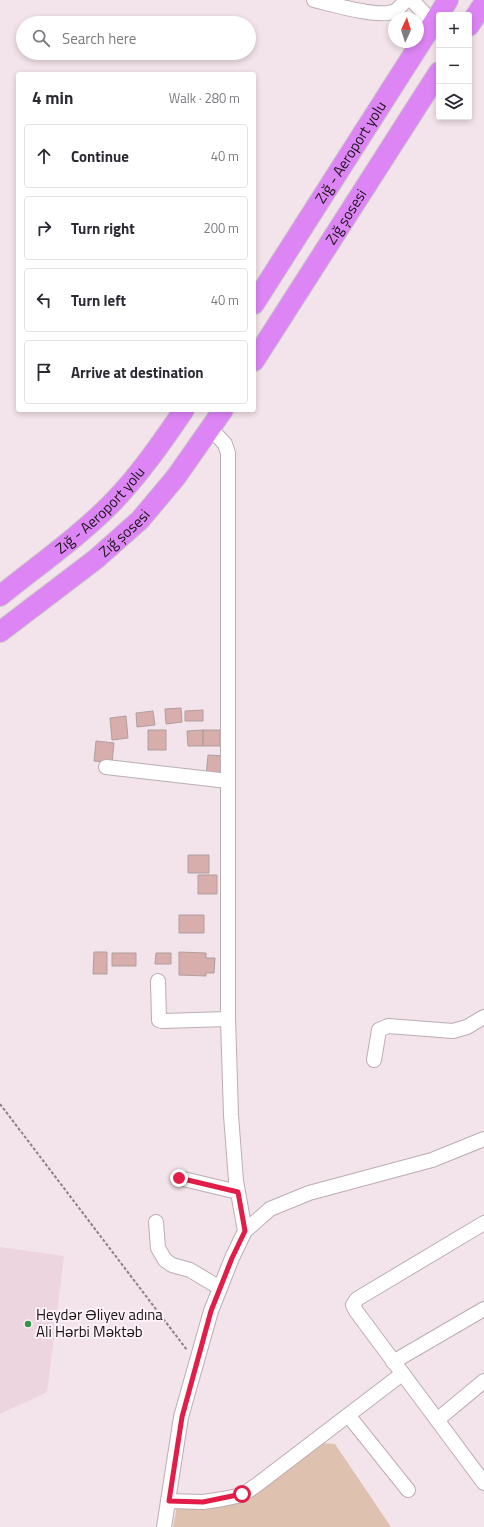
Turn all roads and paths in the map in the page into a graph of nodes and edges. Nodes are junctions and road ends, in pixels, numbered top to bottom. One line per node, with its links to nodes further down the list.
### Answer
1 (314, 0): 2 (street)
2 (406, 0)
3 (412, 0): 7 (street)
4 (448, 0): 7 (highway, Zığ - Aeroport yolu)
5 (484, 3): 6 (highway)
6 (472, 21)
7 (433, 22): 9 (highway, Zığ - Aeroport yolu)
8 (436, 77): 10 (highway, Zığ şosesi)
9 (256, 301)
10 (256, 358)
11 (183, 412): 14 (highway, Zığ - Aeroport yolu)
12 (222, 412): 13 (highway, Zığ şosesi)
13 (211, 429): 15 (highway, Zığ şosesi); 17 (street)
14 (0, 596)
15 (0, 632)
16 (106, 768): 17 (street)
17 (228, 782): 20 (street)
18 (158, 981): 20 (street)
19 (484, 1017): 21 (street)
20 (228, 1019): 25 (street)
21 (374, 1060)
22 (0, 1104): 31 (path)
23 (484, 1139): 28 (street)
24 (179, 1178): 25 (street)
25 (238, 1192): 28 (street)
26 (156, 1222): 29 (street)
27 (484, 1223): 32 (street)
28 (245, 1231): 29 (street)
29 (220, 1288): 31 (street)
30 (484, 1309): 32 (street)
31 (196, 1362): 39 (street)
32 (393, 1362): 33 (street)
33 (402, 1374): 35 (street); 36 (street)
34 (484, 1381): 36 (street)
35 (348, 1415): 38 (street); 39 (street)
36 (437, 1420): 37 (street)
37 (482, 1475)
38 (408, 1490)
39 (169, 1501): 40 (street)
40 (164, 1527)

